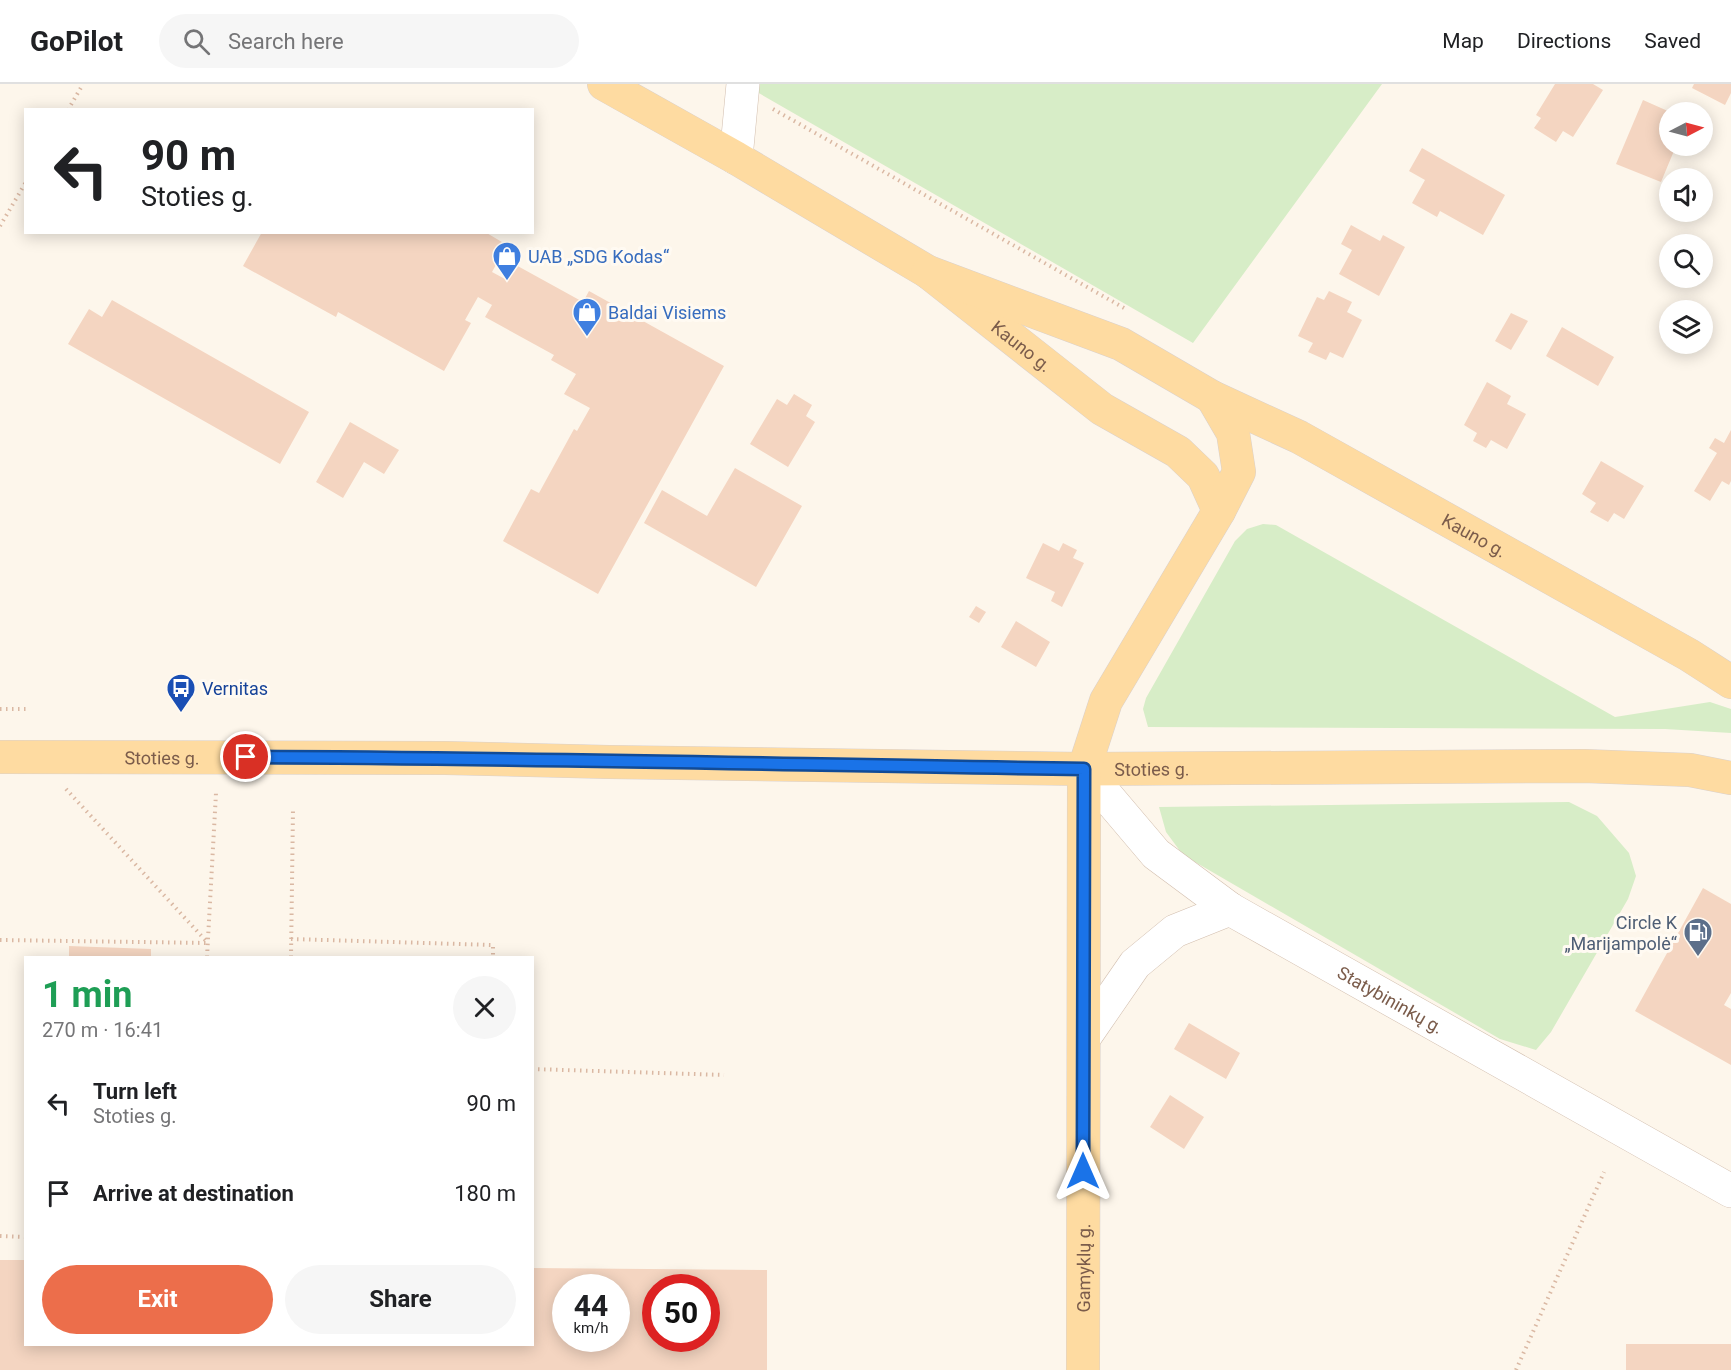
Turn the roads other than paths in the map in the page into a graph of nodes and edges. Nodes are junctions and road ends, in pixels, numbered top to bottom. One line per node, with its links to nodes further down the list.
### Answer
1 (604, 84): 3 (main road, Kauno g.)
2 (743, 84): 3 (street)
3 (736, 158): 4 (main road, Kauno g.)
4 (928, 272): 5 (main road, Kauno g.); 6 (main road, Kauno g.)
5 (1212, 397): 6 (main road, Kauno g.); 7 (main road, Kauno g.)
6 (1219, 511): 9 (main road, Kauno g.)
7 (1731, 682)
8 (0, 757): 9 (main road, Stoties g.)
9 (1084, 769): 10 (main road, Stoties g.); 11 (street, Statybininkų g.); 12 (main road, Gamyklų g.)
10 (1731, 778)
11 (1230, 909): 12 (street); 13 (street, Statybininkų g.)
12 (1084, 1038): 14 (main road, Gamyklų g.)
13 (1731, 1191)
14 (1083, 1370)

